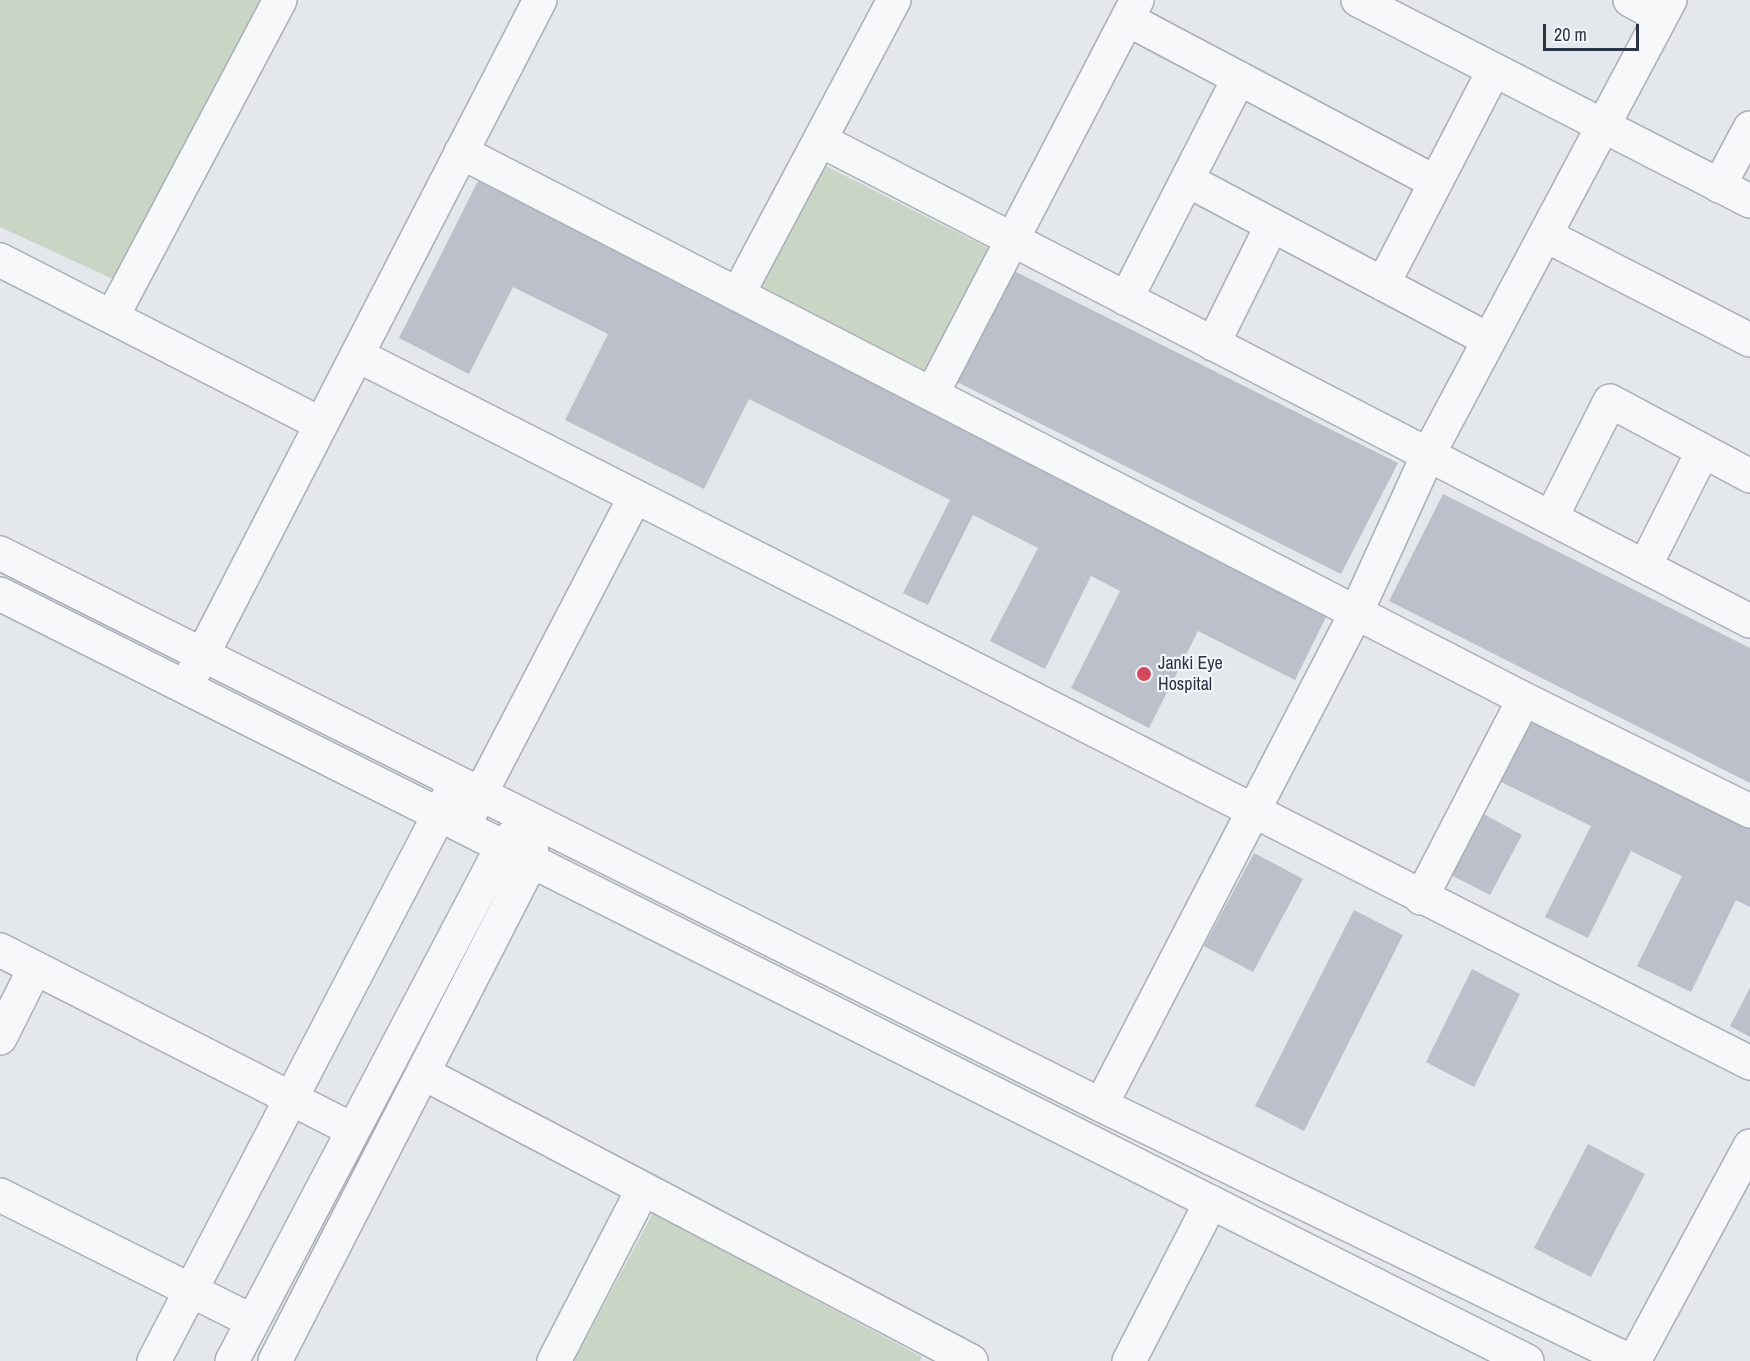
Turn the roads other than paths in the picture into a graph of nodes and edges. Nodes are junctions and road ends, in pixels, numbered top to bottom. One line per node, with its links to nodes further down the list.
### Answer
1 (280, 0): 25 (street)
2 (540, 0): 13 (street)
3 (894, 0): 12 (street)
4 (1630, 0): 6 (street)
5 (1375, 4): 8 (street)
6 (1666, 8): 10 (street)
7 (1132, 9): 9 (street); 20 (street)
8 (1494, 70): 10 (street); 15 (street)
9 (1239, 78): 14 (street); 15 (street)
10 (1603, 126): 16 (street); 19 (street)
11 (1750, 128): 16 (street)
12 (820, 140): 20 (street); 23 (street)
13 (461, 152): 23 (street); 29 (street)
14 (1187, 180): 18 (street); 24 (street)
15 (1435, 182): 22 (street)
16 (1719, 186): 17 (street)
17 (1750, 201)
18 (1272, 225): 22 (street); 28 (street)
19 (1545, 235): 26 (street); 27 (street)
20 (1012, 240): 24 (street); 30 (street)
21 (0, 260): 25 (street)
22 (1383, 284): 27 (street)
23 (738, 294): 30 (street)
24 (1126, 298): 28 (street)
25 (112, 317): 31 (street)
26 (1749, 339)
27 (1490, 340): 33 (street)
28 (1213, 344): 33 (street)
29 (357, 355): 31 (street); 35 (street)
30 (932, 394): 40 (street)
31 (321, 424): 42 (street)
32 (1703, 452): 34 (street); 36 (street); 38 (street)
33 (1428, 455): 36 (street); 40 (street)
34 (1750, 476)
35 (635, 497): 45 (street); 47 (street)
36 (1551, 518): 38 (street)
37 (0, 553): 42 (street)
38 (1645, 566): 41 (street)
39 (0, 594): 43 (street)
40 (1356, 613): 44 (street); 47 (street)
41 (1750, 621)
42 (202, 654): 43 (street); 45 (street)
43 (186, 686): 48 (street)
44 (1524, 699): 46 (street); 52 (street)
45 (468, 788): 48 (street); 49 (street)
46 (1750, 811)
47 (1253, 812): 52 (street); 59 (street)
48 (452, 819): 50 (street); 58 (street)
49 (531, 819): 50 (street); 51 (street); 59 (street)
50 (503, 845): 51 (street); 60 (street)
51 (532, 860): 57 (street); 64 (street)
52 (1421, 898): 56 (street)
53 (0, 950): 54 (street)
54 (35, 968): 55 (street); 58 (street)
55 (0, 1038)
56 (1750, 1064)
57 (423, 1073): 62 (street); 70 (street)
58 (291, 1098): 60 (street); 65 (street)
59 (1101, 1105): 74 (street)
60 (353, 1130): 66 (street)
61 (1750, 1146): 74 (street)
62 (643, 1189): 67 (street); 71 (street)
63 (0, 1195): 65 (street)
64 (1211, 1202): 72 (street); 73 (street)
65 (191, 1290): 66 (street); 68 (street)
66 (252, 1322): 69 (street)
67 (956, 1357)
68 (154, 1361)
69 (232, 1361)
70 (275, 1361)
71 (554, 1361)
72 (1129, 1361)
73 (1527, 1361)
74 (1632, 1361)

